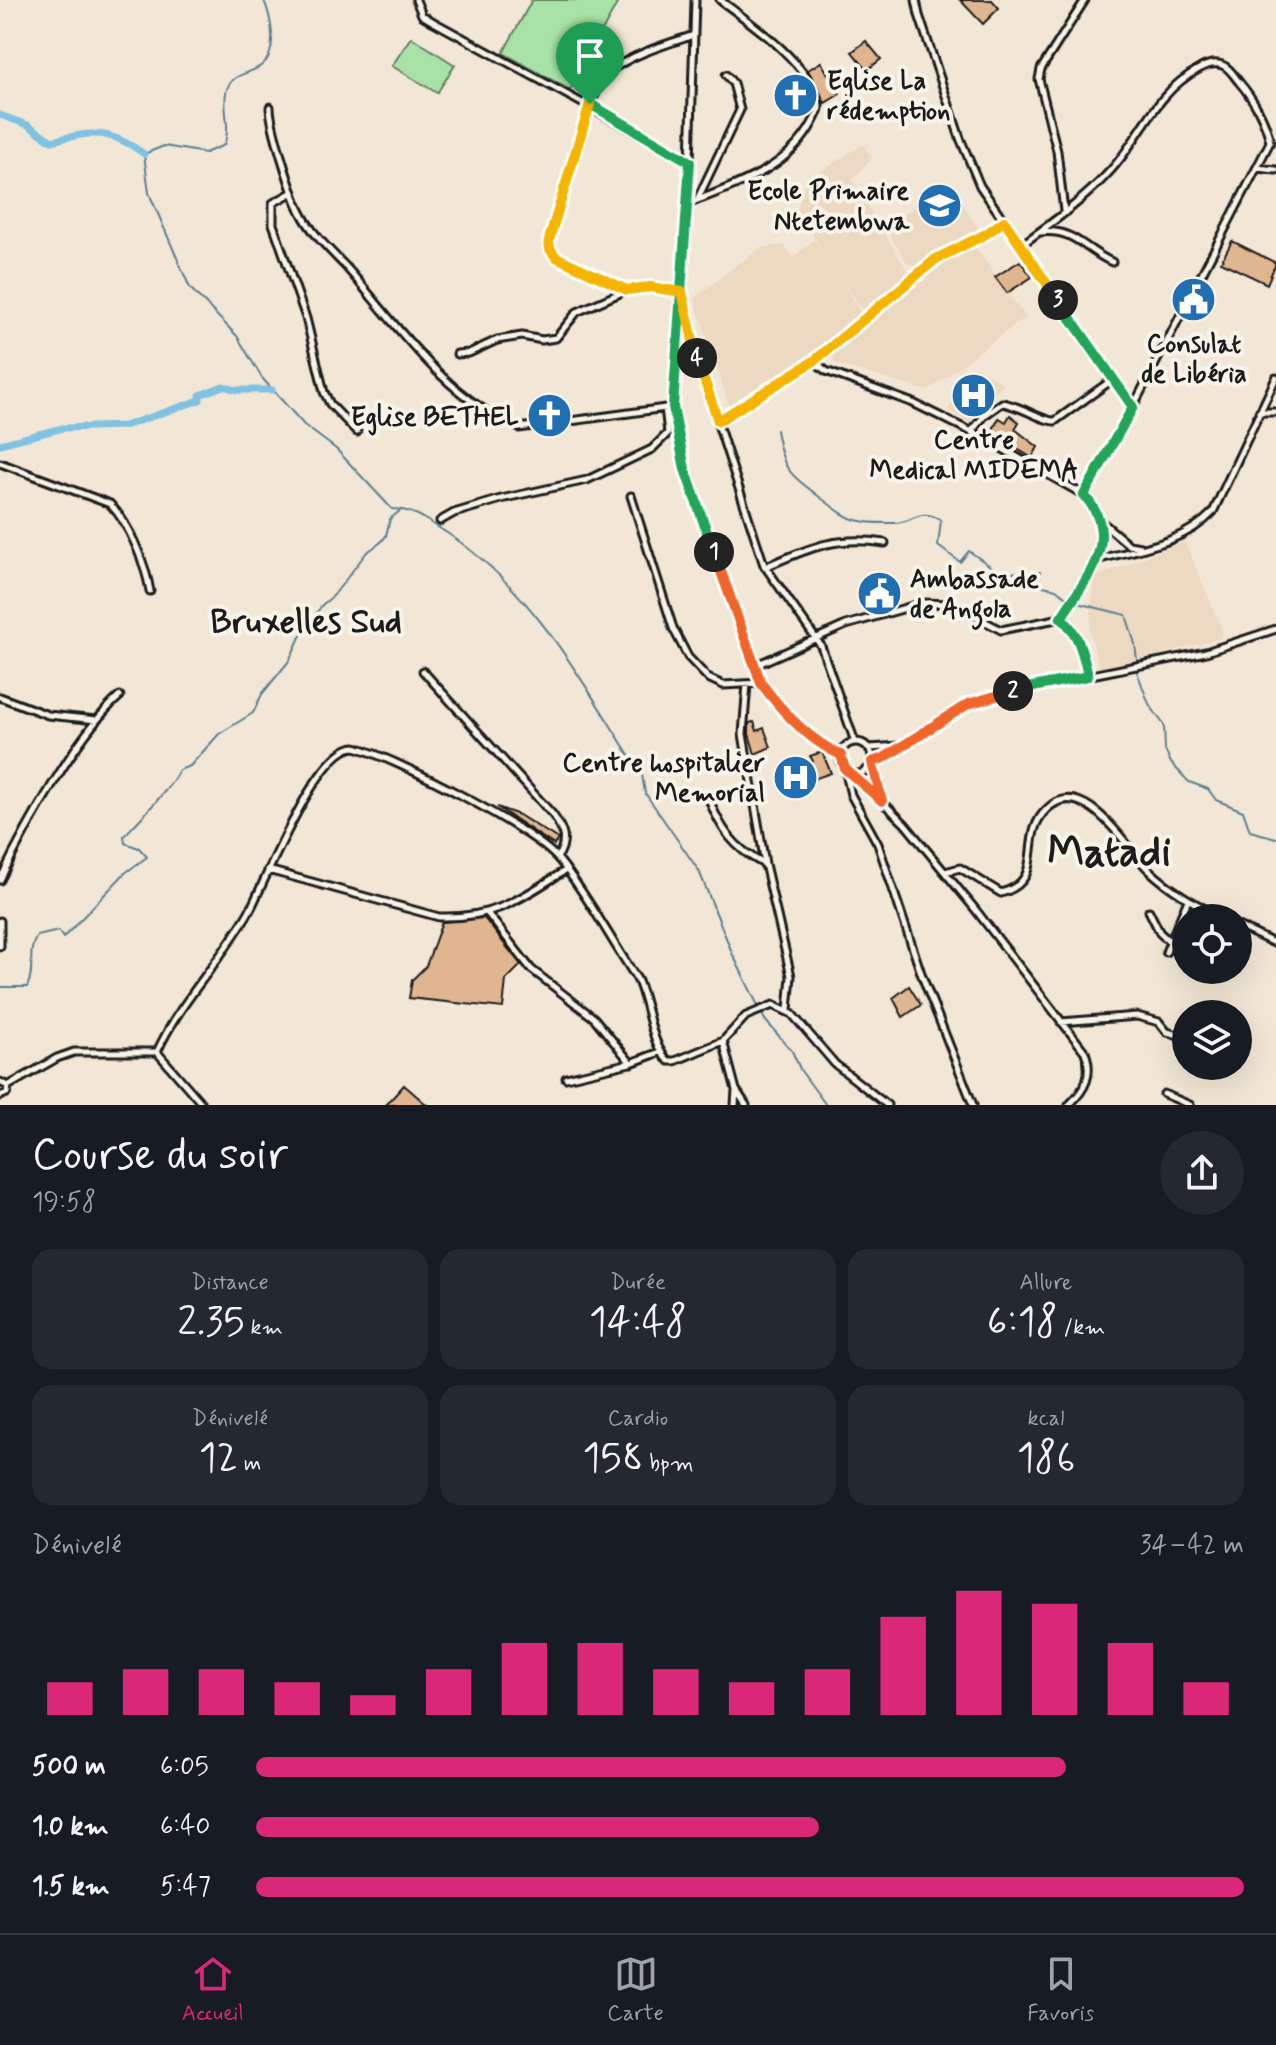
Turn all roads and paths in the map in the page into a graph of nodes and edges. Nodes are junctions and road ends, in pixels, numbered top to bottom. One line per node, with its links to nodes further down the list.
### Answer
1 (416, 0): 8 (street)
2 (695, 0): 6 (street)
3 (720, 0): 14 (street)
4 (916, 0): 17 (street)
5 (1085, 0): 16 (street)
6 (694, 35): 8 (street); 10 (street)
7 (726, 75): 14 (street)
8 (590, 104): 10 (street); 21 (street)
9 (270, 107): 13 (street)
10 (690, 162): 15 (street)
11 (1256, 168): 12 (street); 16 (street); 31 (street)
12 (1276, 170)
13 (293, 192): 32 (street); 36 (street)
14 (697, 201): 15 (street)
15 (687, 204): 22 (street)
16 (1064, 212): 18 (street)
17 (1004, 221): 19 (street); 25 (street)
18 (1039, 232): 19 (street); 20 (street)
19 (1021, 245): 29 (street)
20 (1112, 262)
21 (627, 290): 22 (street); 24 (street)
22 (682, 292): 23 (street)
23 (682, 301): 26 (street); 27 (street)
24 (457, 354)
25 (814, 361): 35 (street); 37 (street)
26 (698, 363): 27 (street); 35 (street)
27 (676, 369): 30 (street)
28 (1276, 378): 33 (street)
29 (1112, 380): 31 (street); 37 (street)
30 (673, 407): 32 (street); 51 (street)
31 (1133, 407): 39 (street)
32 (665, 408): 41 (street)
33 (1259, 412): 34 (street); 44 (street)
34 (1276, 412)
35 (718, 421): 46 (street)
36 (357, 432)
37 (971, 432): 39 (street)
38 (0, 463): 47 (street)
39 (1084, 495): 42 (street)
40 (631, 496): 55 (street)
41 (440, 521)
42 (1102, 522): 44 (street); 45 (street)
43 (885, 543): 46 (street)
44 (1143, 548): 45 (street)
45 (1096, 560): 48 (street)
46 (765, 567): 50 (street)
47 (150, 591)
48 (1061, 618): 50 (street); 53 (street)
49 (1276, 629): 53 (street)
50 (817, 640): 51 (street); 59 (street)
51 (754, 666): 54 (street)
52 (423, 671): 68 (street)
53 (1088, 676): 60 (street)
54 (761, 683): 55 (street); 62 (street)
55 (747, 684): 69 (street)
56 (120, 696): 58 (street)
57 (0, 697): 58 (street)
58 (98, 720): 73 (street)
59 (855, 742): 61 (street); 62 (street)
60 (901, 746): 61 (street); 63 (street)
61 (869, 748): 63 (street)
62 (841, 755): 64 (street)
63 (872, 763): 65 (street); 67 (street)
64 (845, 769): 65 (street); 101 (street)
65 (854, 774): 67 (street)
66 (708, 797): 69 (street)
67 (882, 801): 72 (street)
68 (557, 858): 70 (street); 71 (street)
69 (765, 864): 84 (street)
70 (268, 870): 77 (street); 88 (street)
71 (566, 870): 77 (street); 89 (street)
72 (945, 872): 74 (street); 85 (street)
73 (0, 880)
74 (1188, 900): 75 (street); 80 (street)
75 (1195, 904)
76 (1149, 911): 80 (street)
77 (488, 914): 90 (street)
78 (0, 921): 82 (street)
79 (1252, 933): 81 (street)
80 (1168, 940): 83 (street)
81 (1276, 944)
82 (0, 946)
83 (1166, 952)
84 (788, 1010): 87 (street); 100 (street)
85 (1061, 1022): 86 (street); 102 (street)
86 (1172, 1033)
87 (723, 1041): 89 (street); 94 (street)
88 (157, 1052): 93 (street); 97 (street)
89 (660, 1052): 90 (street)
90 (631, 1063): 91 (street)
91 (566, 1078)
92 (0, 1082): 93 (street)
93 (8, 1086): 96 (street)
94 (736, 1090): 98 (street); 99 (street)
95 (1164, 1094): 103 (street)
96 (0, 1096)
97 (203, 1105)
98 (735, 1105)
99 (746, 1105)
100 (887, 1105)
101 (973, 1105)
102 (1069, 1105)
103 (1190, 1105)

